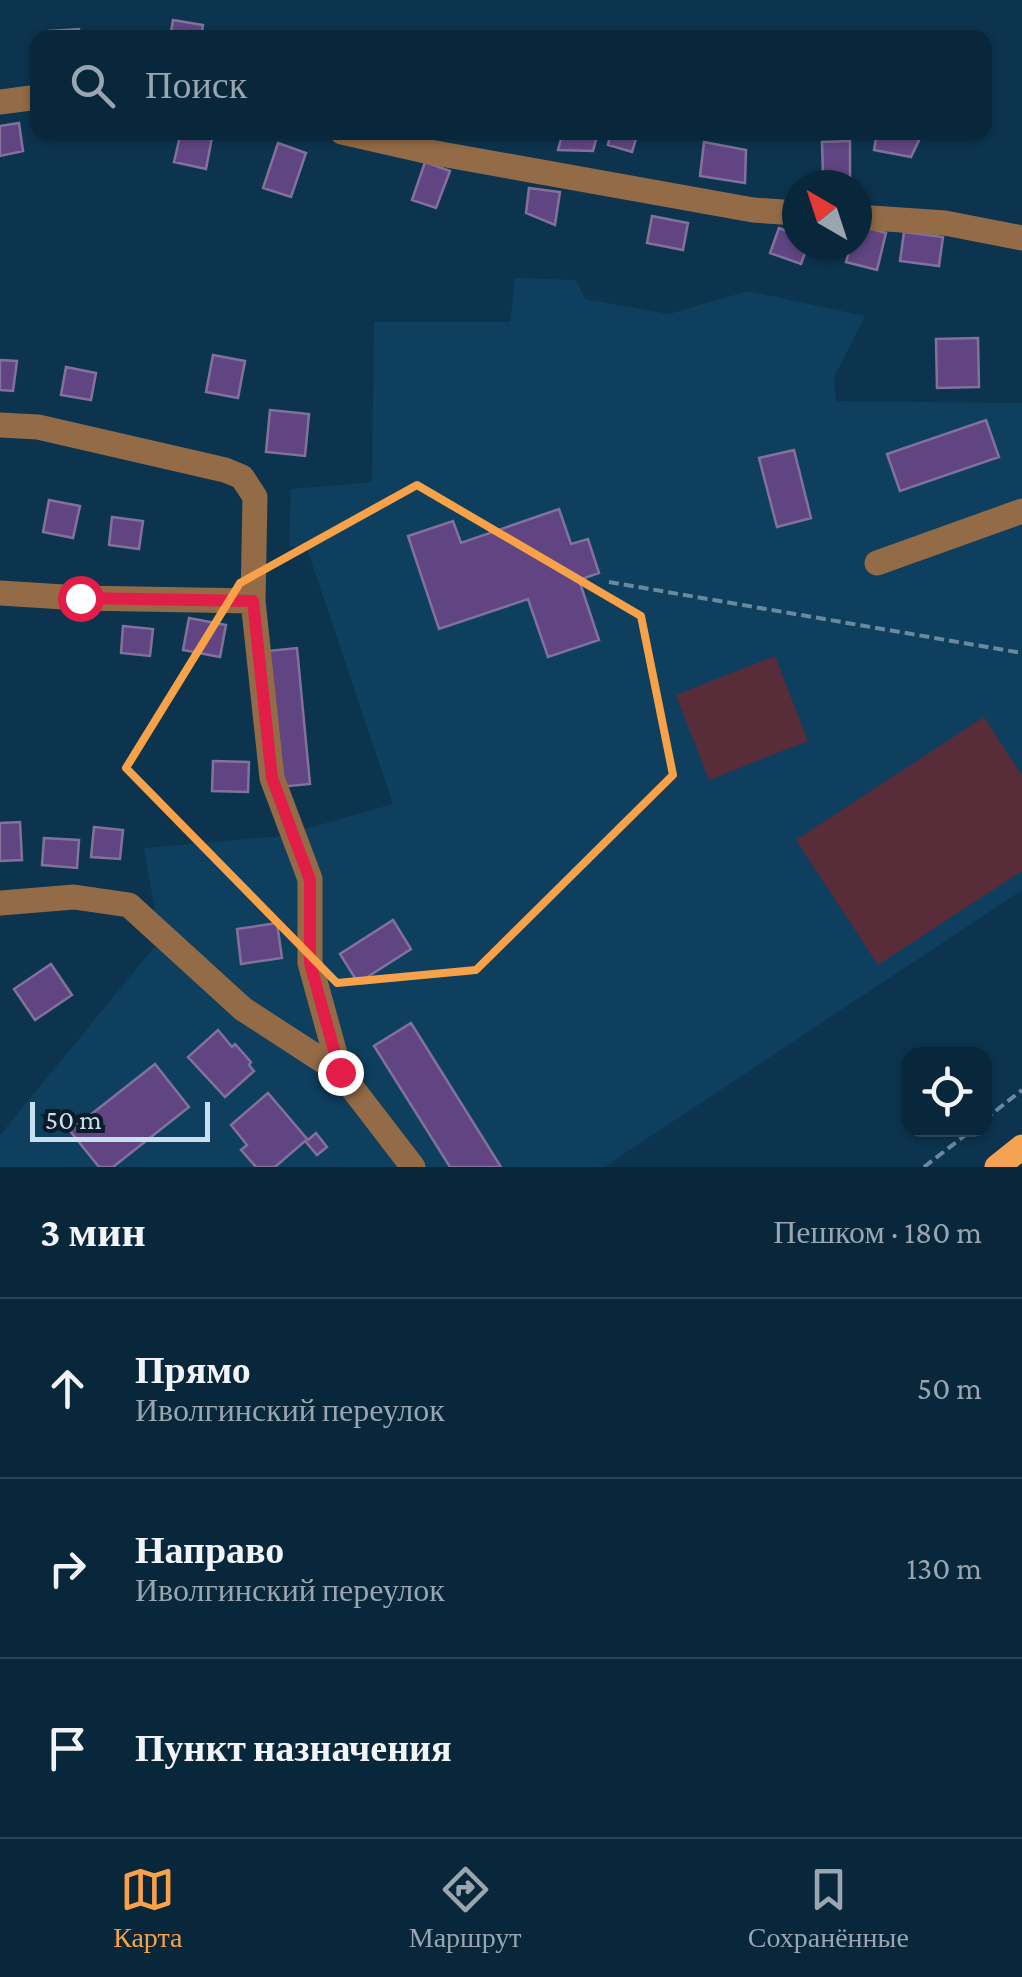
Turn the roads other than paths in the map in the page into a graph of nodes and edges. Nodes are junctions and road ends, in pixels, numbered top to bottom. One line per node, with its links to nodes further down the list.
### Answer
1 (30, 98): 2 (street)
2 (0, 102)
3 (377, 140): 4 (street)
4 (782, 212)
5 (872, 218): 6 (street)
6 (1022, 238)
7 (0, 425): 11 (street)
8 (1022, 511): 9 (street)
9 (877, 563)
10 (0, 593): 11 (street)
11 (253, 601): 13 (street)
12 (0, 903): 13 (street)
13 (340, 1072): 15 (street)
14 (1022, 1147): 16 (main road)
15 (414, 1167)
16 (997, 1167)

